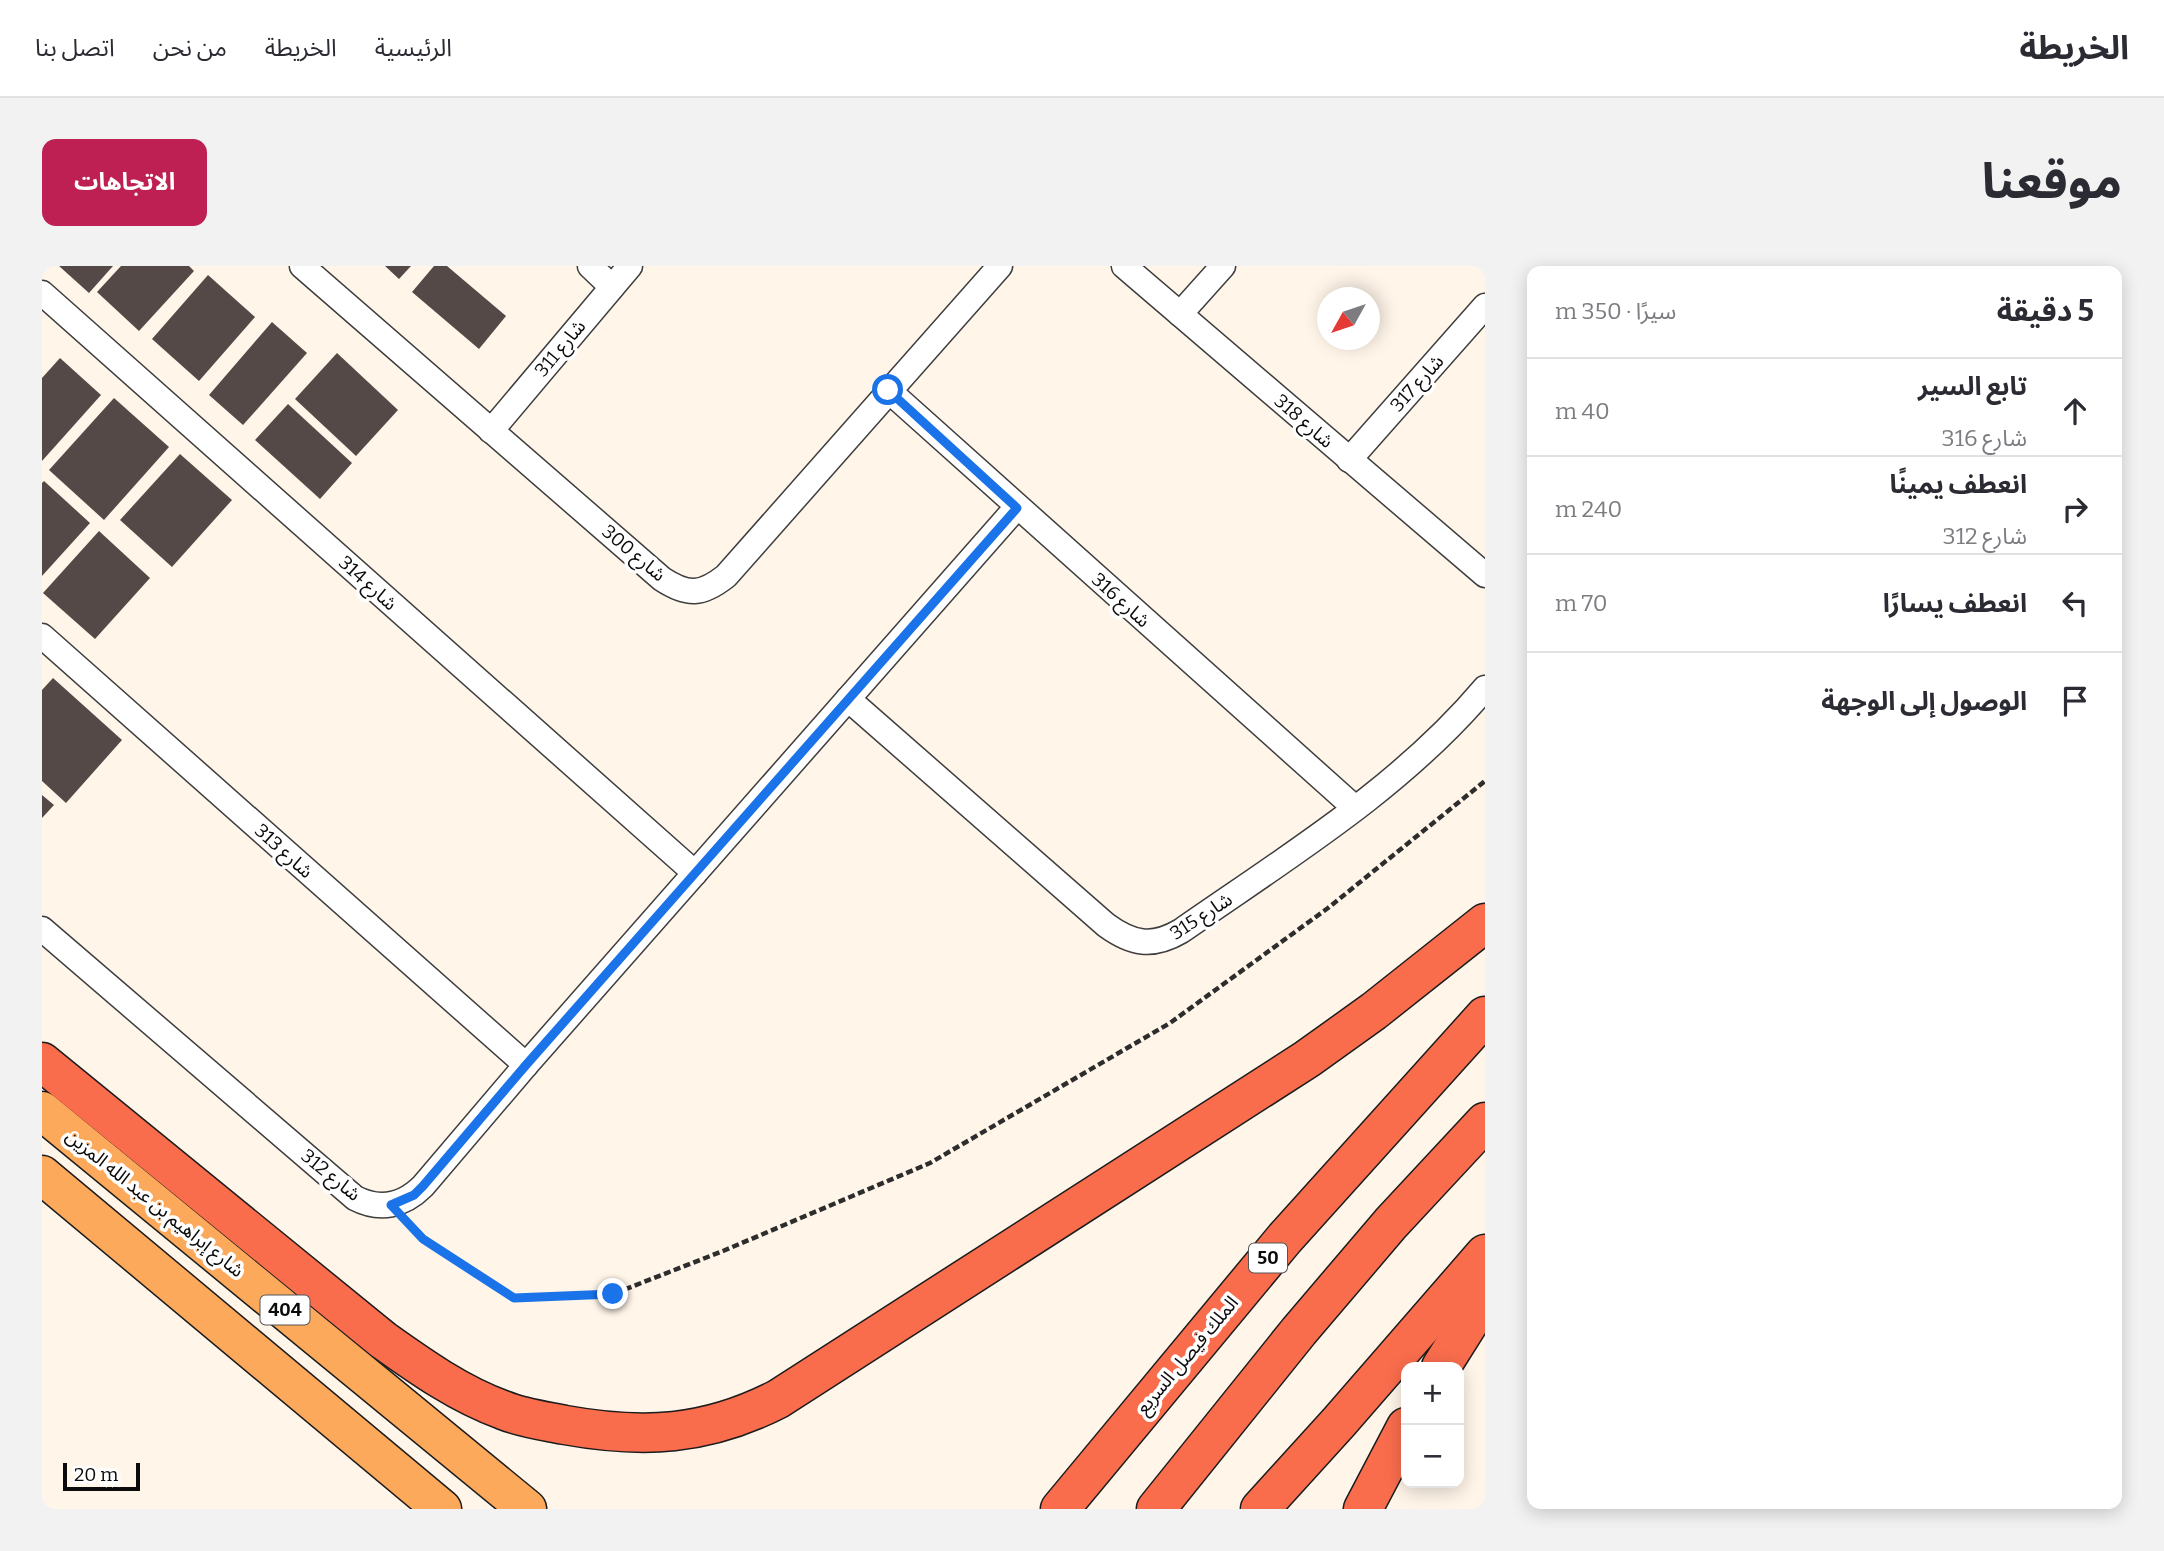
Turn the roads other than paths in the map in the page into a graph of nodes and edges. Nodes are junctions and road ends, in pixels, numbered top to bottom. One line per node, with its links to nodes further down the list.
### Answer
1 (302, 266): 12 (street, شارع 300)
2 (590, 266): 7 (street)
3 (630, 266): 7 (street, شارع 311)
4 (1000, 266): 11 (street, شارع 300)
5 (1124, 266): 10 (street, شارع 318)
6 (1223, 266): 10 (street)
7 (612, 287): 12 (street, شارع 311)
8 (42, 293): 20 (street, شارع 314)
9 (1485, 306): 13 (street, شارع 317)
10 (1180, 314): 13 (street, شارع 318)
11 (888, 390): 12 (street, شارع 300); 14 (street, شارع 316)
12 (491, 431)
13 (1349, 460): 15 (street, شارع 318)
14 (1017, 508): 18 (street); 19 (street, شارع 316)
15 (1485, 575)
16 (42, 636): 25 (street, شارع 313)
17 (1485, 688): 19 (street, شارع 315)
18 (848, 699): 19 (street, شارع 315); 20 (street)
19 (1355, 808)
20 (695, 873): 25 (street)
21 (1485, 923): 24 (highway)
22 (42, 929): 25 (street, شارع 312)
23 (1485, 1016): 37 (highway, الملك فيصل السريع / 50)
24 (42, 1062)
25 (526, 1065)
26 (42, 1111): 36 (main road, شارع إبراهيم بن عبد الله المزين / 404)
27 (1485, 1122): 38 (highway)
28 (42, 1175): 35 (main road, 404)
29 (42, 1208): 34 (main road)
30 (1485, 1254): 39 (highway)
31 (1485, 1297): 32 (highway)
32 (1444, 1362)
33 (1401, 1437): 40 (highway)
34 (410, 1509)
35 (442, 1509)
36 (527, 1509)
37 (1060, 1509)
38 (1156, 1509)
39 (1259, 1509)
40 (1363, 1509)

